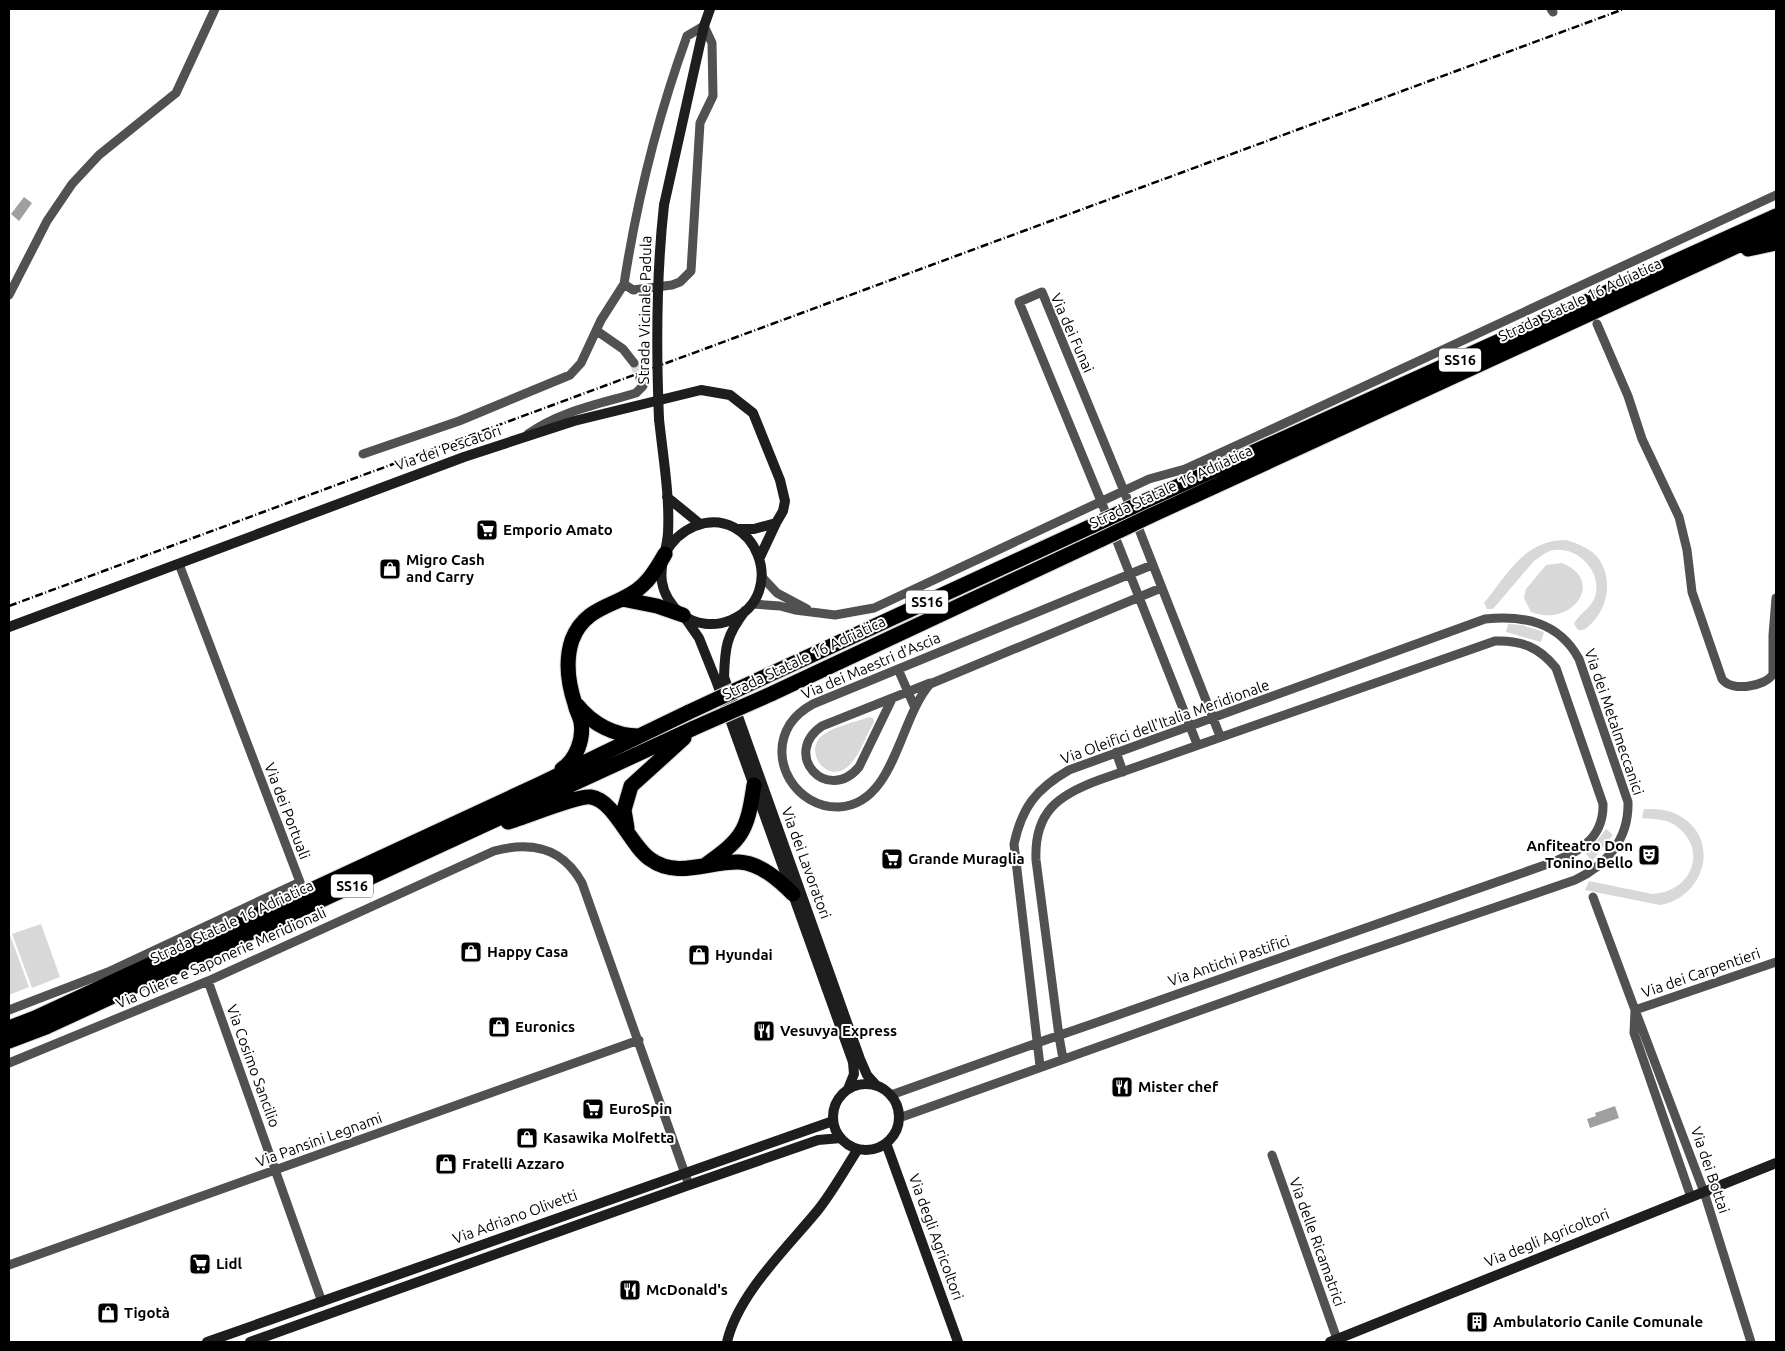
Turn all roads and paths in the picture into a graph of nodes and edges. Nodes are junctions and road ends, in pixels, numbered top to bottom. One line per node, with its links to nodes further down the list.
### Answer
1 (215, 9): 13 (street)
2 (710, 9): 3 (street, Strada Vicinale Padula)
3 (704, 26): 11 (street); 11 (street); 22 (street, Strada Vicinale Padula, bridge)
4 (1776, 195): 12 (street)
5 (1776, 210): 9 (highway, SS16)
6 (1776, 216): 9 (highway, Strada Statale 16 Adriatica / SS16)
7 (1776, 228): 10 (highway, Strada Statale 16 Adriatica / SS16)
8 (1776, 243): 10 (highway, SS16)
9 (1702, 251): 52 (highway, Strada Statale 16 Adriatica / SS16, bridge)
10 (1672, 277): 51 (highway, Strada Statale 16 Adriatica / SS16, bridge)
11 (624, 284): 16 (street)
12 (1578, 287): 14 (street); 21 (street)
13 (9, 295)
14 (1583, 296)
15 (1597, 324): 35 (street)
16 (597, 331): 17 (street); 20 (street)
17 (634, 363)
18 (640, 378): 19 (street)
19 (523, 438): 24 (street, Via dei Pescatori); 29 (street, Via dei Pescatori)
20 (363, 454)
21 (1124, 491): 23 (street); 23 (street, Via dei Funai); 30 (street, Via dei Funai)
22 (667, 497): 25 (street); 27 (street, Strada Vicinale Padula)
23 (1102, 501): 31 (street, Via dei Funai); 38 (street)
24 (776, 523): 26 (street); 28 (street, Via dei Pescatori)
25 (700, 524): 26 (street); 27 (street)
26 (737, 529): 28 (street)
27 (665, 554): 36 (highway); 39 (street, Strada Vicinale Padula)
28 (760, 558): 32 (street)
29 (179, 564): 41 (street, Via dei Pescatori); 66 (street, Via dei Portuali)
30 (1152, 565): 31 (street, Via dei Maestri d’Ascia); 33 (street, Via dei Funai)
31 (1130, 574): 34 (street, Via dei Funai); 42 (street, Via dei Maestri d’Ascia)
32 (762, 577): 37 (street); 38 (street)
33 (1161, 588): 34 (street, Via dei Maestri d’Ascia); 49 (street, Via dei Funai)
34 (1140, 597): 44 (street, Via dei Maestri d’Ascia); 50 (street, Via dei Funai)
35 (1776, 598)
36 (622, 599): 39 (highway); 46 (highway)
37 (749, 608): 38 (street); 39 (street); 43 (street)
38 (811, 612)
39 (683, 615): 43 (street, Strada Vicinale Padula)
40 (1486, 619): 49 (street, Via Oleifici dell'Italia Meridionale); 73 (street, Via dei Metalmeccanici)
41 (9, 627)
42 (898, 669): 45 (street); 48 (street, Via dei Maestri d’Ascia)
43 (721, 680): 58 (street, Via dei Lavoratori); 74 (street, Via dei Lavoratori)
44 (936, 680): 45 (street); 48 (street, Via dei Maestri d’Ascia)
45 (908, 692): 47 (street); 48 (street)
46 (572, 695): 52 (highway); 57 (highway)
47 (892, 698): 47 (street)
48 (915, 708)
49 (1213, 718): 50 (street, Via Oleifici dell'Italia Meridionale); 53 (street, Via dei Funai)
50 (1190, 725): 54 (street, Via dei Funai); 55 (street, Via Oleifici dell'Italia Meridionale)
51 (694, 728): 59 (highway, Strada Statale 16 Adriatica / SS16); 60 (highway)
52 (641, 736): 57 (highway, Strada Statale 16 Adriatica / SS16)
53 (1220, 736): 54 (street); 69 (street, Via Antichi Pastifici)
54 (1197, 744): 56 (street)
55 (1116, 752): 56 (street); 72 (street, Via Oleifici dell'Italia Meridionale)
56 (1123, 772): 69 (street)
57 (540, 784): 68 (highway, Strada Statale 16 Adriatica / SS16)
58 (754, 785): 61 (highway); 62 (street, Via dei Lavoratori)
59 (466, 835): 60 (highway); 71 (highway, Strada Statale 16 Adriatica / SS16)
60 (628, 835): 61 (highway)
61 (701, 868): 62 (highway)
62 (793, 894): 74 (street, Via dei Lavoratori)
63 (1593, 897): 67 (street, Via dei Bottai)
64 (1776, 962): 67 (street, Via dei Carpentieri)
65 (208, 981): 70 (street, Via Oliere e Saponerie Meridionali); 75 (street, Via Oliere e Saponerie Meridionali); 87 (street, Via Cosimo Sancilio)
66 (9, 1010)
67 (1635, 1010): 90 (street, Via dei Bottai); 91 (street, Via dei Bottai)
68 (9, 1028)
69 (1059, 1036): 72 (street, Via Antichi Pastifici); 73 (street)
70 (639, 1040): 87 (street, Via Pansini Legnami); 88 (street, Via Oliere e Saponerie Meridionali)
71 (9, 1041)
72 (1037, 1044): 76 (street, Via Oleifici dell'Italia Meridionale); 79 (street, Via Antichi Pastifici)
73 (1063, 1059): 76 (street)
74 (856, 1061): 77 (street); 78 (street)
75 (9, 1063)
76 (1040, 1066): 80 (street)
77 (877, 1086): 78 (street); 79 (street)
78 (848, 1089): 81 (street)
79 (891, 1095): 80 (street)
80 (899, 1118): 83 (street)
81 (833, 1121): 82 (street); 88 (street, Via Adriano Olivetti)
82 (841, 1138): 84 (street); 89 (street, Via Adriano Olivetti)
83 (886, 1143): 84 (street); 98 (street, Via degli Agricoltori)
84 (858, 1149): 97 (street)
85 (1272, 1154): 94 (street, Via delle Ricamatrici)
86 (1776, 1163): 90 (street, Via degli Agricoltori)
87 (276, 1170): 92 (street, Via Pansini Legnami); 93 (street, Via Cosimo Sancilio)
88 (685, 1173): 89 (street, Via Oliere e Saponerie Meridionali); 93 (street, Via Adriano Olivetti)
89 (690, 1184): 96 (street, Via Adriano Olivetti)
90 (1704, 1192): 91 (street, Via degli Agricoltori); 99 (street, Via dei Bottai)
91 (1691, 1197): 94 (street, Via degli Agricoltori)
92 (9, 1265)
93 (322, 1302): 95 (street, Via Adriano Olivetti)
94 (1334, 1341)
95 (207, 1342)
96 (250, 1342)
97 (727, 1342)
98 (958, 1342)
99 (1751, 1342)

